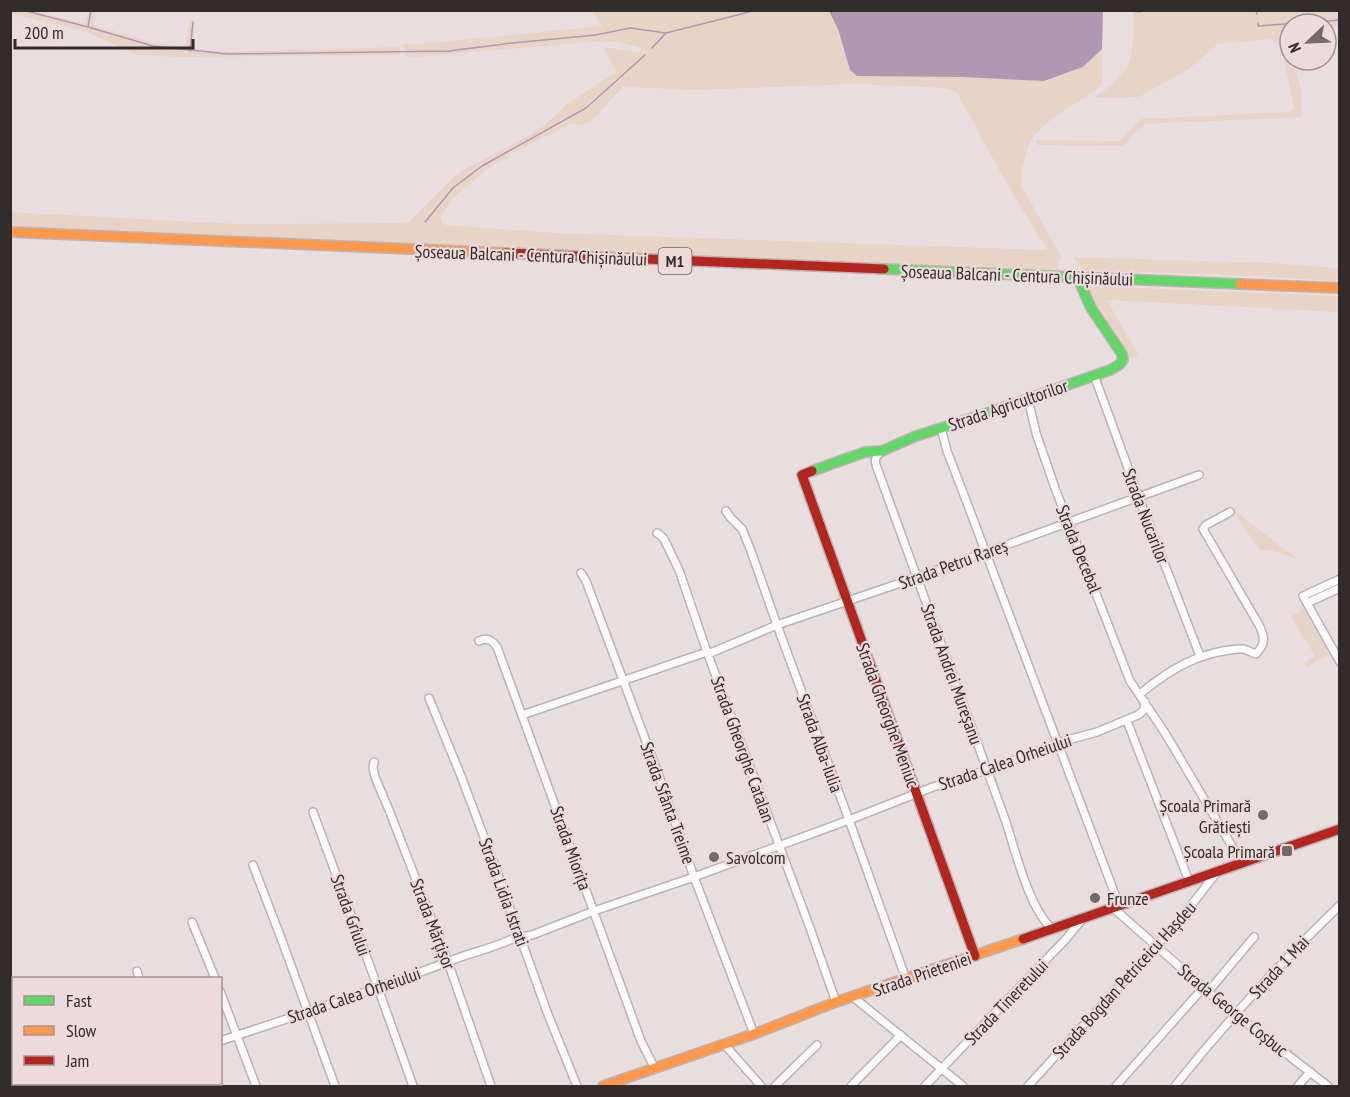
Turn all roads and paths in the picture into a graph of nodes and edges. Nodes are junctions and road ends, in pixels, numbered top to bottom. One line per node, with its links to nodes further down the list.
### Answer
1 (10, 232): 2 (main road, Șoseaua Balcani - Centura Chișinăului / M1)
2 (1078, 278): 3 (main road, Șoseaua Balcani - Centura Chișinăului / M1); 4 (main road, Strada Agricultorilor)
3 (1340, 288)
4 (1094, 375): 5 (main road, Strada Agricultorilor); 10 (street, Strada Nucarilor)
5 (1028, 399): 6 (main road, Strada Agricultorilor); 13 (street, Strada Decebal)
6 (941, 428): 7 (main road, Strada Agricultorilor); 15 (street)
7 (882, 451): 8 (main road, Strada Agricultorilor); 17 (street, Strada Andrei Mureșanu)
8 (802, 475): 21 (main road, Strada Gheorghe Meniuc)
9 (1199, 475): 10 (street, Strada Petru Rareș)
10 (1139, 498): 13 (street, Strada Petru Rareș); 25 (street, Strada Nucarilor)
11 (726, 511): 22 (street, Strada Alba-Iulia)
12 (1230, 512): 25 (street)
13 (1070, 523): 15 (street, Strada Petru Rareș); 28 (street, Strada Decebal)
14 (657, 533): 24 (street, Strada Gheorghe Catalan)
15 (985, 552): 17 (street, Strada Petru Rareș); 33 (street)
16 (581, 573): 27 (street, Strada Sfânta Treime)
17 (918, 577): 21 (street, Strada Petru Rareș); 35 (street, Strada Andrei Mureșanu)
18 (1340, 579): 20 (street)
19 (1340, 588): 20 (street)
20 (1305, 600): 26 (street)
21 (848, 601): 22 (street, Strada Petru Rareș); 36 (main road, Strada Gheorghe Meniuc)
22 (777, 625): 24 (street, Strada Petru Rareș); 38 (street, Strada Alba-Iulia)
23 (479, 641): 31 (street, Strada Miorița)
24 (708, 653): 27 (street, Strada Petru Rareș); 40 (street, Strada Gheorghe Catalan)
25 (1200, 656): 28 (street)
26 (1340, 662)
27 (623, 681): 31 (street, Strada Petru Rareș); 44 (street, Strada Sfânta Treime)
28 (1140, 694): 30 (street)
29 (429, 698): 52 (street, Strada Lidia Istrati)
30 (1145, 702): 32 (street, Strada Calea Orheiului); 41 (street)
31 (522, 715): 48 (street, Strada Miorița)
32 (1127, 721): 33 (street, Strada Calea Orheiului); 45 (street)
33 (1058, 744): 35 (street, Strada Calea Orheiului); 47 (street)
34 (374, 762): 56 (street, Strada Mărțișor)
35 (987, 770): 36 (street, Strada Calea Orheiului); 51 (street, Strada Andrei Mureșanu)
36 (916, 794): 38 (street, Strada Calea Orheiului); 55 (main road, Strada Gheorghe Meniuc)
37 (313, 812): 59 (street, Strada Grîului)
38 (849, 820): 40 (street, Strada Calea Orheiului); 58 (street, Strada Alba-Iulia)
39 (1340, 829): 41 (main road, Strada Prieteniei)
40 (779, 846): 44 (street, Strada Calea Orheiului); 63 (street, Strada Gheorghe Catalan)
41 (1242, 863): 43 (main road, Strada Prieteniei)
42 (254, 865): 64 (street)
43 (1217, 872): 45 (main road, Strada Prieteniei); 54 (street, Strada Bogdan Petriceicu Hașdeu)
44 (694, 877): 48 (street, Strada Calea Orheiului); 66 (street, Strada Sfânta Treime)
45 (1189, 881): 47 (main road, Strada Prieteniei)
46 (1340, 905): 65 (street, Strada 1 Mai)
47 (1116, 906): 49 (main road, Strada Prieteniei); 54 (street, Strada George Coșbuc)
48 (594, 910): 52 (street, Strada Calea Orheiului); 72 (street, Strada Miorița)
49 (1085, 916): 51 (main road, Strada Prieteniei); 73 (street, Strada Tineretului)
50 (192, 922): 57 (street)
51 (1052, 928): 55 (main road, Strada Prieteniei)
52 (520, 936): 56 (street, Strada Calea Orheiului); 79 (street, Strada Lidia Istrati)
53 (1254, 937): 60 (street)
54 (1156, 946): 60 (street, Strada George Coșbuc); 86 (street, Strada Bogdan Petriceicu Hașdeu)
55 (975, 956): 58 (main road, Strada Prieteniei)
56 (448, 962): 59 (street, Strada Calea Orheiului); 78 (street, Strada Mărțișor)
57 (215, 977)
58 (906, 979): 62 (main road, Strada Prieteniei)
59 (378, 988): 64 (street, Strada Calea Orheiului); 77 (street, Strada Grîului)
60 (1206, 990): 65 (street, Strada George Coșbuc); 87 (street)
61 (222, 996): 67 (street)
62 (853, 997): 63 (main road, Strada Prieteniei); 68 (street)
63 (836, 1002): 66 (main road, Strada Prieteniei)
64 (307, 1012): 67 (street, Strada Calea Orheiului); 76 (street)
65 (1235, 1014): 74 (street, Strada George Coșbuc); 88 (street, Strada 1 Mai)
66 (754, 1034): 70 (main road, Strada Prieteniei)
67 (238, 1035): 69 (street, Strada Calea Orheiului); 75 (street)
68 (901, 1035): 73 (street); 83 (street)
69 (222, 1040)
70 (724, 1044): 72 (main road, Strada Prieteniei); 81 (street)
71 (817, 1045): 82 (street)
72 (655, 1069): 80 (main road, Strada Prieteniei)
73 (942, 1069): 84 (street, Strada Tineretului); 85 (street)
74 (1310, 1072): 89 (street); 90 (street, Strada George Coșbuc)
75 (256, 1086)
76 (334, 1086)
77 (413, 1086)
78 (491, 1086)
79 (577, 1086)
80 (603, 1086)
81 (761, 1086)
82 (775, 1086)
83 (851, 1086)
84 (925, 1086)
85 (963, 1086)
86 (1028, 1086)
87 (1116, 1086)
88 (1175, 1086)
89 (1298, 1086)
90 (1328, 1086)

